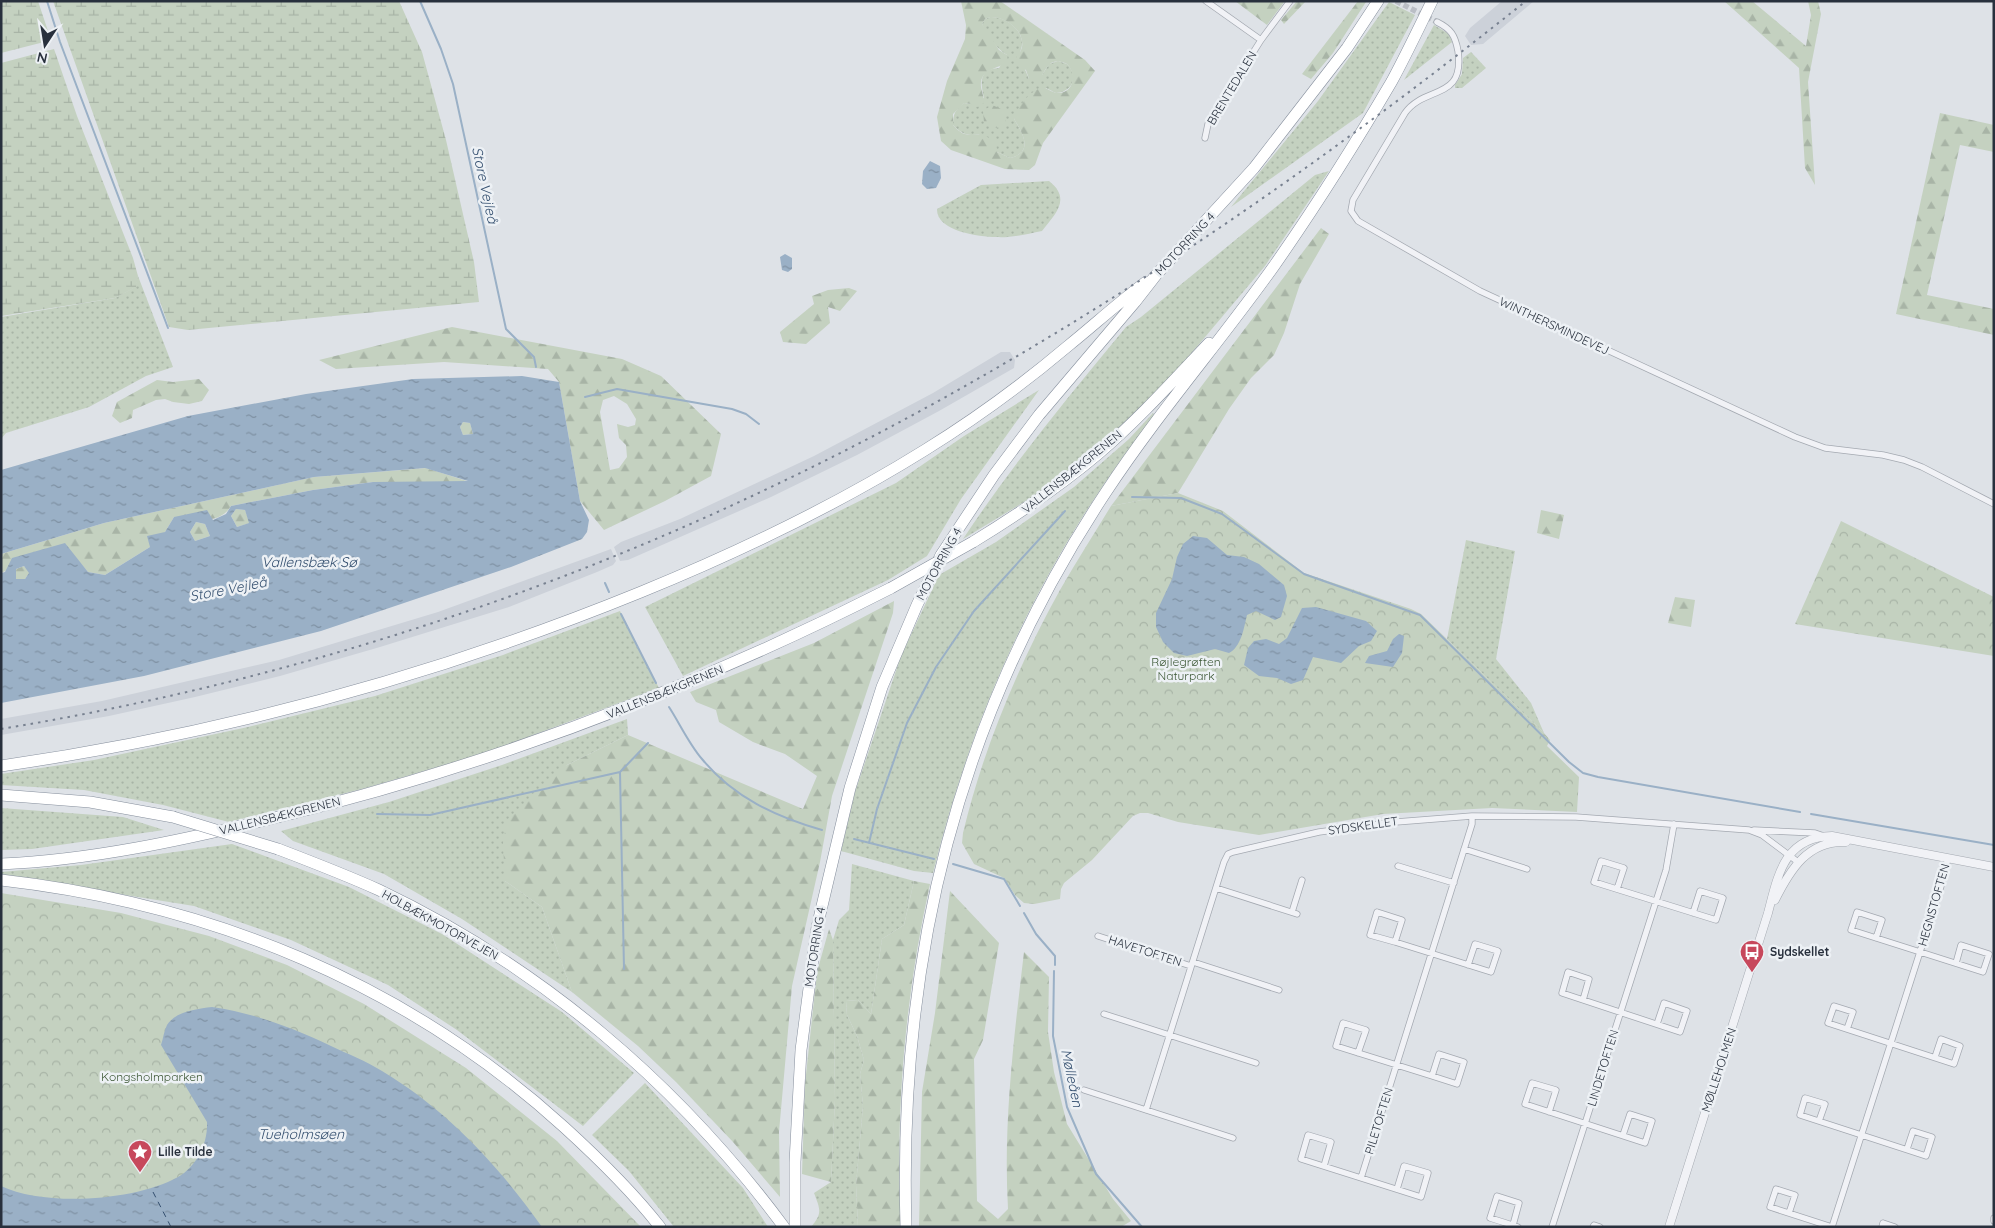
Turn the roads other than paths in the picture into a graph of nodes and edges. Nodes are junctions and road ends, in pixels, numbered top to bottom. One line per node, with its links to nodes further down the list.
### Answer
1 (1206, 1): 6 (street, BRENTEDALEN)
2 (1290, 1): 6 (street, BRENTEDALEN)
3 (1378, 1): 8 (highway, MOTORRING 4)
4 (1432, 1): 9 (highway)
5 (1437, 22): 10 (street, WINTHERSMINDEVEJ)
6 (1261, 40): 7 (street, BRENTEDALEN)
7 (1205, 138)
8 (1156, 274): 11 (highway); 72 (highway, MOTORRING 4)
9 (1233, 318): 23 (highway, VALLENSBÆKGRENEN, bridge); 73 (highway)
10 (1994, 504)
11 (1, 766)
12 (1, 795): 71 (highway, HOLBÆKMOTORVEJEN, bridge)
13 (1472, 816): 14 (street, SYDSKELLET); 18 (street, PILETOFTEN); 21 (street, SYDSKELLET)
14 (1674, 824): 15 (street, SYDSKELLET); 32 (street, LINDETOFTEN)
15 (1749, 830): 16 (street, SYDSKELLET); 19 (street, SYDSKELLET)
16 (1824, 836): 17 (street, SYDSKELLET); 19 (street, SYDSKELLET)
17 (1861, 843): 20 (street, SYDSKELLET); 22 (street, SYDSKELLET)
18 (1464, 850): 26 (street); 29 (street, PILETOFTEN)
19 (1788, 855): 22 (street, SYDSKELLET); 34 (street, MØLLEHOLMEN)
20 (1948, 858): 25 (street, SYDSKELLET); 38 (street, HEGNSTOFTEN)
21 (1224, 862): 30 (street, HAVETOFTEN)
22 (1798, 862): 34 (street, MØLLEHOLMEN)
23 (1, 864)
24 (1398, 866): 29 (street)
25 (1994, 867)
26 (1527, 870)
27 (1, 880): 70 (highway)
28 (1302, 880): 30 (street)
29 (1454, 883): 39 (street, PILETOFTEN)
30 (1216, 888): 41 (street, HAVETOFTEN)
31 (1617, 889): 31 (street); 32 (street)
32 (1656, 901): 33 (street); 45 (street, LINDETOFTEN)
33 (1693, 913): 33 (street)
34 (1768, 913): 77 (street, MØLLEHOLMEN)
35 (1098, 936): 41 (street, HAVETOFTEN)
36 (1876, 938): 36 (street, HEGNSTOFTEN); 38 (street, HEGNSTOFTEN)
37 (1395, 942): 37 (street); 39 (street)
38 (1920, 952): 40 (street, HEGNSTOFTEN); 50 (street, HEGNSTOFTEN)
39 (1431, 954): 42 (street); 54 (street, PILETOFTEN)
40 (1956, 963): 40 (street, HEGNSTOFTEN)
41 (1192, 964): 43 (street, HAVETOFTEN); 49 (street, HAVETOFTEN)
42 (1468, 965): 42 (street)
43 (1280, 990)
44 (1583, 1000): 44 (street); 45 (street)
45 (1620, 1012): 47 (street); 60 (street, LINDETOFTEN)
46 (1104, 1014): 49 (street)
47 (1657, 1024): 47 (street)
48 (1847, 1029): 48 (street); 50 (street)
49 (1170, 1034): 53 (street); 57 (street, HAVETOFTEN)
50 (1891, 1043): 52 (street); 62 (street, HEGNSTOFTEN)
51 (1358, 1053): 51 (street); 54 (street)
52 (1935, 1057): 52 (street)
53 (1256, 1062)
54 (1397, 1065): 55 (street); 66 (street, PILETOFTEN)
55 (1432, 1076): 55 (street)
56 (1084, 1090): 57 (street)
57 (1146, 1110): 63 (street)
58 (1549, 1112): 58 (street, LINDETOFTEN); 60 (street, LINDETOFTEN)
59 (1819, 1121): 59 (street); 62 (street)
60 (1586, 1123): 61 (street, LINDETOFTEN); 74 (street, LINDETOFTEN)
61 (1623, 1135): 61 (street, LINDETOFTEN)
62 (1862, 1135): 64 (street); 78 (street, HEGNSTOFTEN)
63 (1233, 1138)
64 (1907, 1149): 64 (street)
65 (1324, 1166): 65 (street); 66 (street)
66 (1361, 1178): 67 (street)
67 (1397, 1189): 67 (street)
68 (1790, 1213): 68 (street, HEGNSTOFTEN); 78 (street, HEGNSTOFTEN)
69 (1516, 1226): 69 (street)
70 (660, 1227)
71 (784, 1227)
72 (795, 1227)
73 (906, 1227)
74 (1552, 1227)
75 (1593, 1227): 76 (street)
76 (1600, 1227)
77 (1669, 1227)
78 (1832, 1227)
79 (1882, 1227): 80 (street)
80 (1895, 1227)

